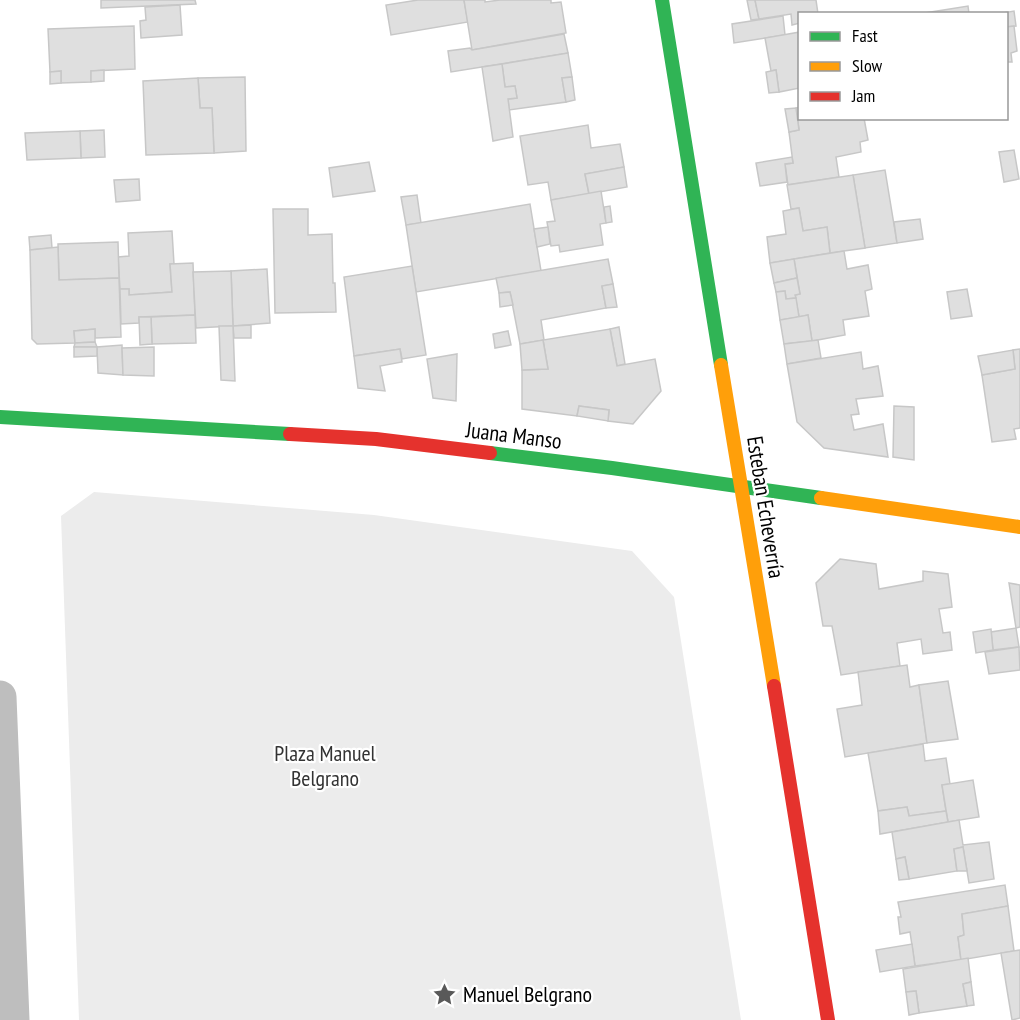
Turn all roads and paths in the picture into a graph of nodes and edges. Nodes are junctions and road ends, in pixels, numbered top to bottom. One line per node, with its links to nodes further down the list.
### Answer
1 (662, 0): 3 (street, Esteban Echeverría)
2 (0, 417): 3 (street, Juana Manso)
3 (741, 487): 4 (street, Juana Manso); 7 (street, Esteban Echeverría)
4 (1020, 527)
5 (0, 697): 6 (street)
6 (13, 1020)
7 (828, 1020)

